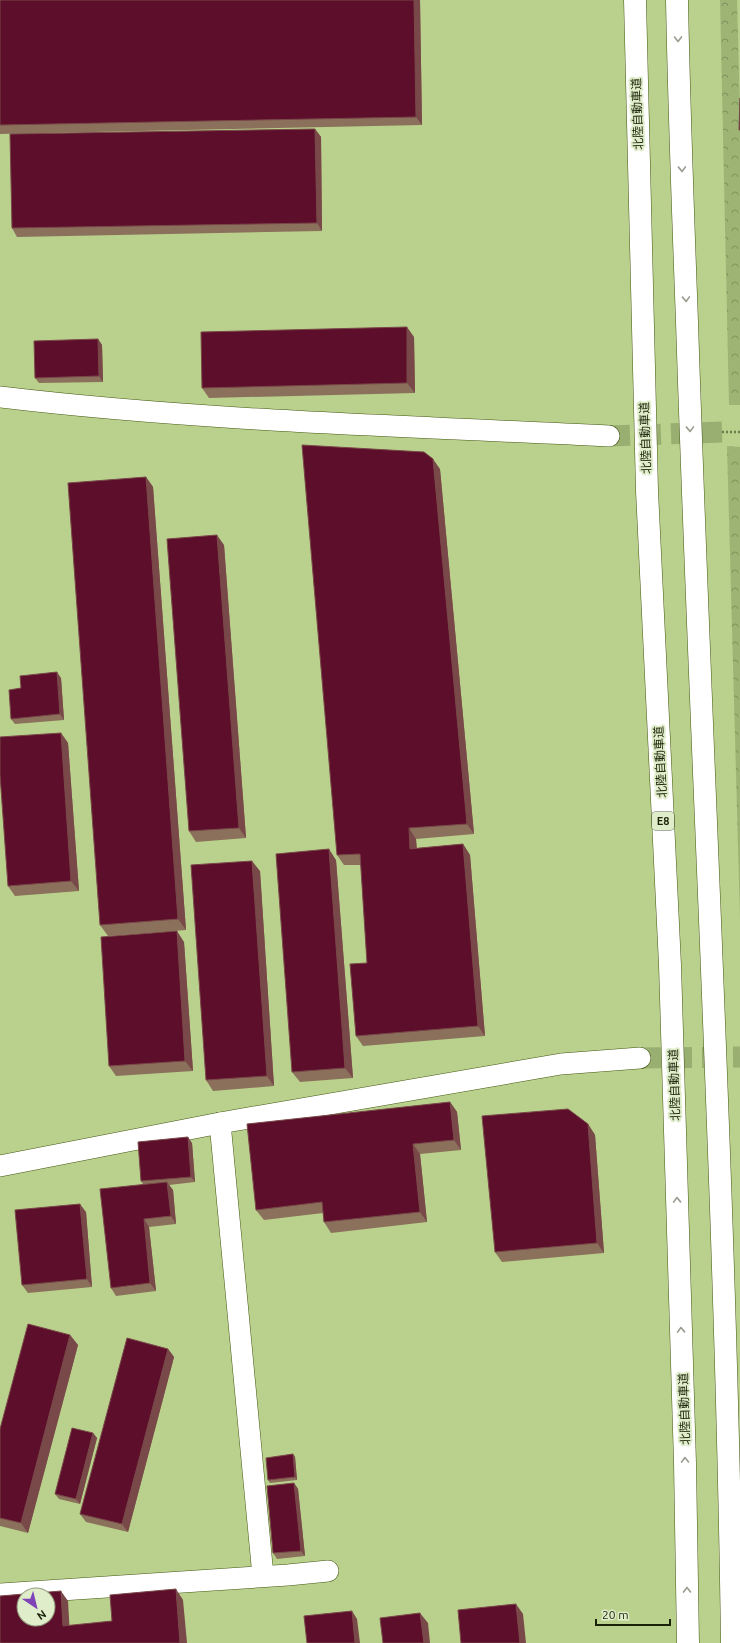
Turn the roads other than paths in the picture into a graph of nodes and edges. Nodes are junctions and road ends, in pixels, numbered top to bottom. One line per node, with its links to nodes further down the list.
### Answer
1 (634, 0): 11 (highway, 北陸自動車道 / E8, one-way to 1)
2 (677, 0): 12 (highway, one-way to 12)
3 (0, 397): 4 (street)
4 (609, 436)
5 (640, 1058): 6 (street)
6 (220, 1123): 7 (street); 9 (street)
7 (0, 1166)
8 (328, 1572): 9 (street)
9 (263, 1576): 10 (street)
10 (0, 1594)
11 (688, 1643)
12 (732, 1643)

